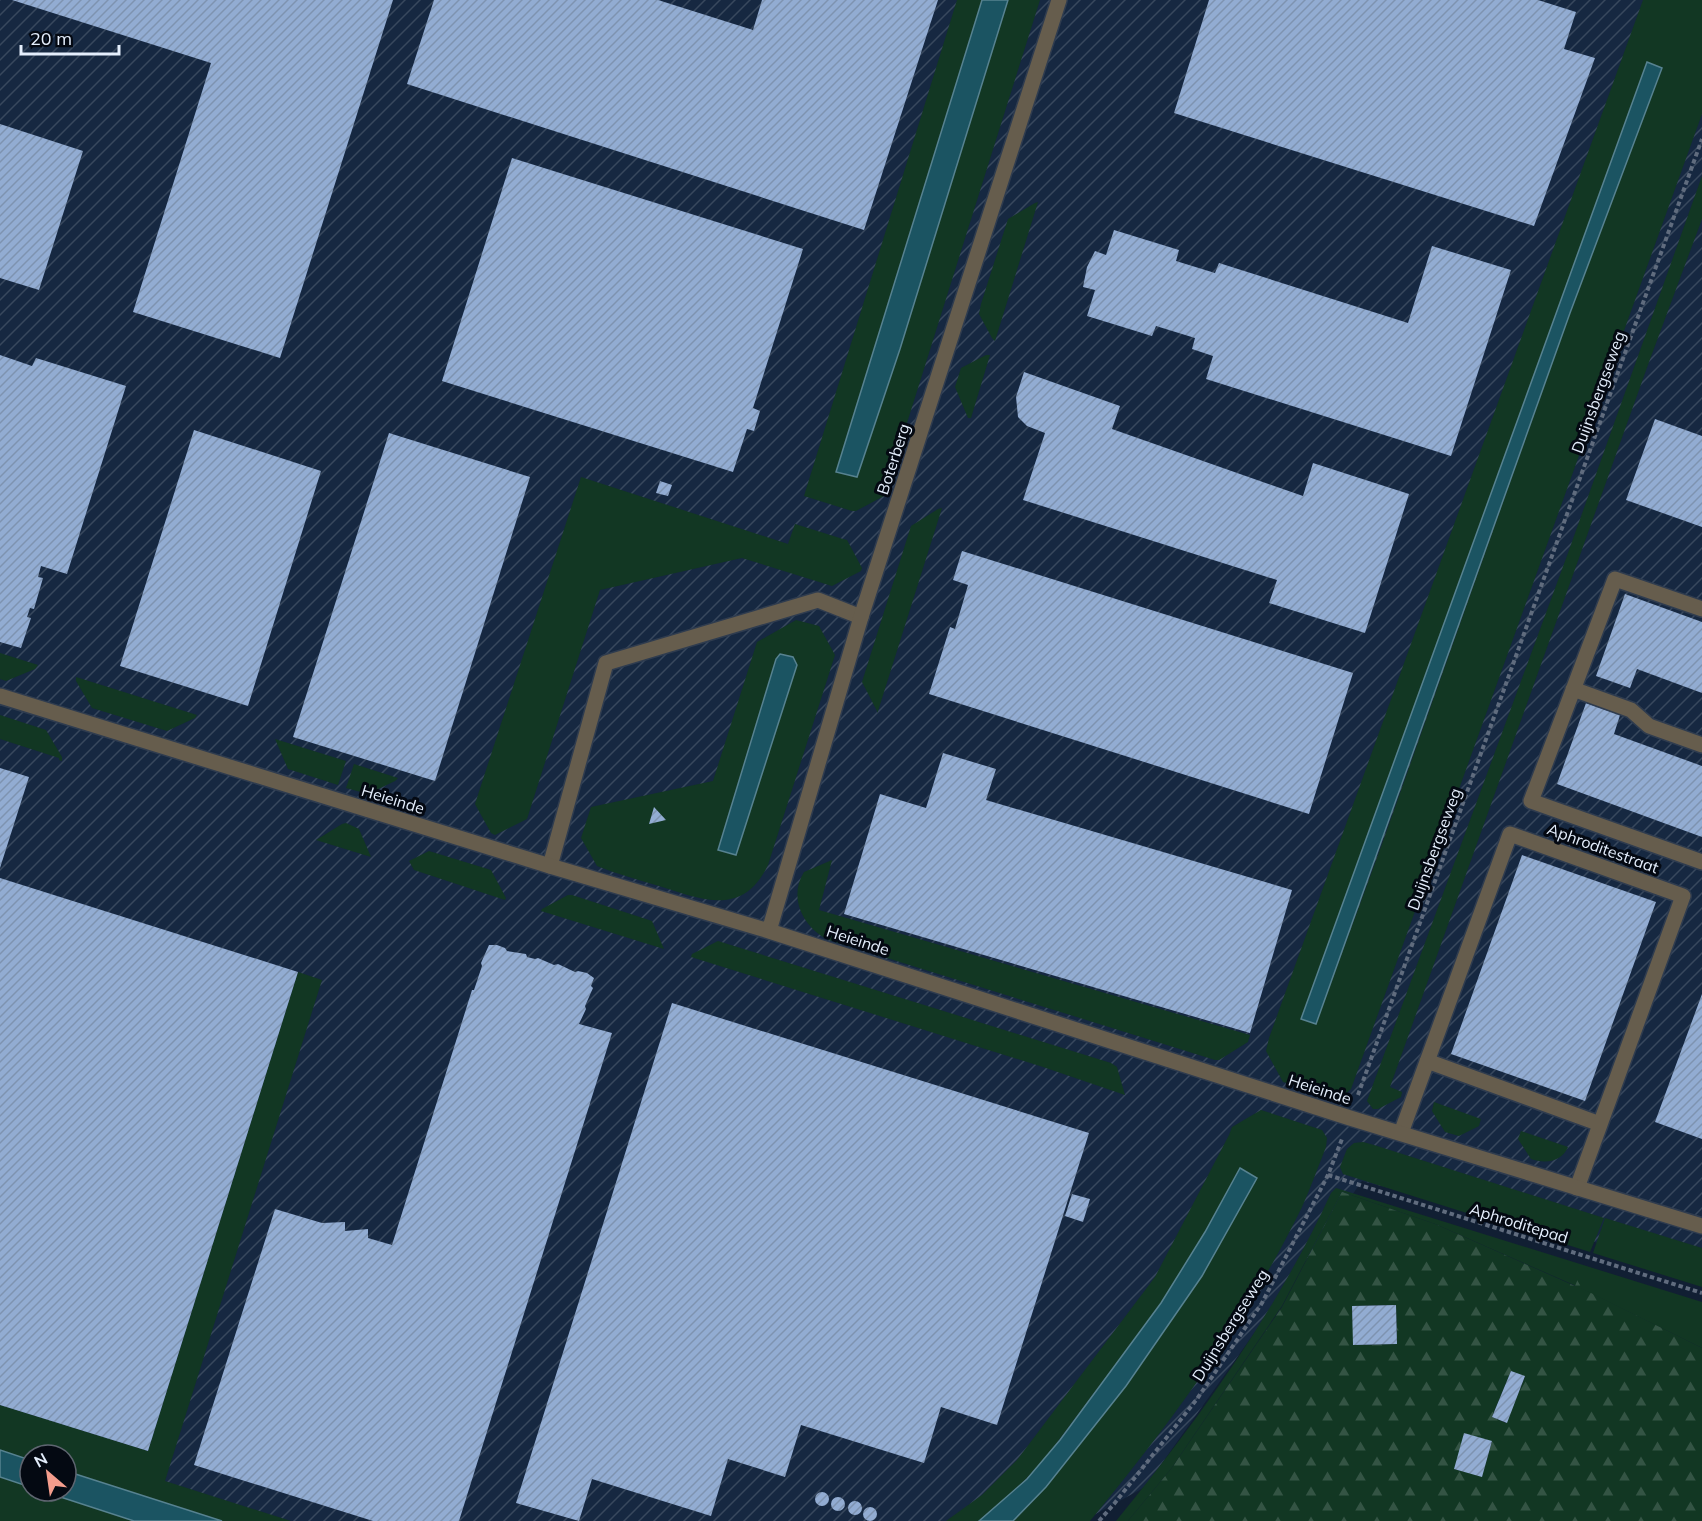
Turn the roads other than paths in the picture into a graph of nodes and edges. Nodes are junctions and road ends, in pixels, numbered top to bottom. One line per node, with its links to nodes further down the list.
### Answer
1 (1059, 0): 3 (street, Boterberg)
2 (1702, 609): 4 (street, Aphroditestraat)
3 (861, 617): 8 (street); 9 (street, Boterberg)
4 (1573, 688): 6 (street); 7 (street, Aphroditestraat)
5 (0, 696): 8 (street, Heieinde)
6 (1702, 745)
7 (1702, 862)
8 (550, 866): 9 (street, Heieinde)
9 (769, 931): 12 (street, Heieinde)
10 (1427, 1061): 11 (street); 11 (street, Aphroditestraat); 12 (street, Aphroditestraat)
11 (1600, 1124): 13 (street, Aphroditestraat)
12 (1401, 1133): 13 (street, Heieinde)
13 (1577, 1188): 14 (street, Heieinde)
14 (1702, 1226)

